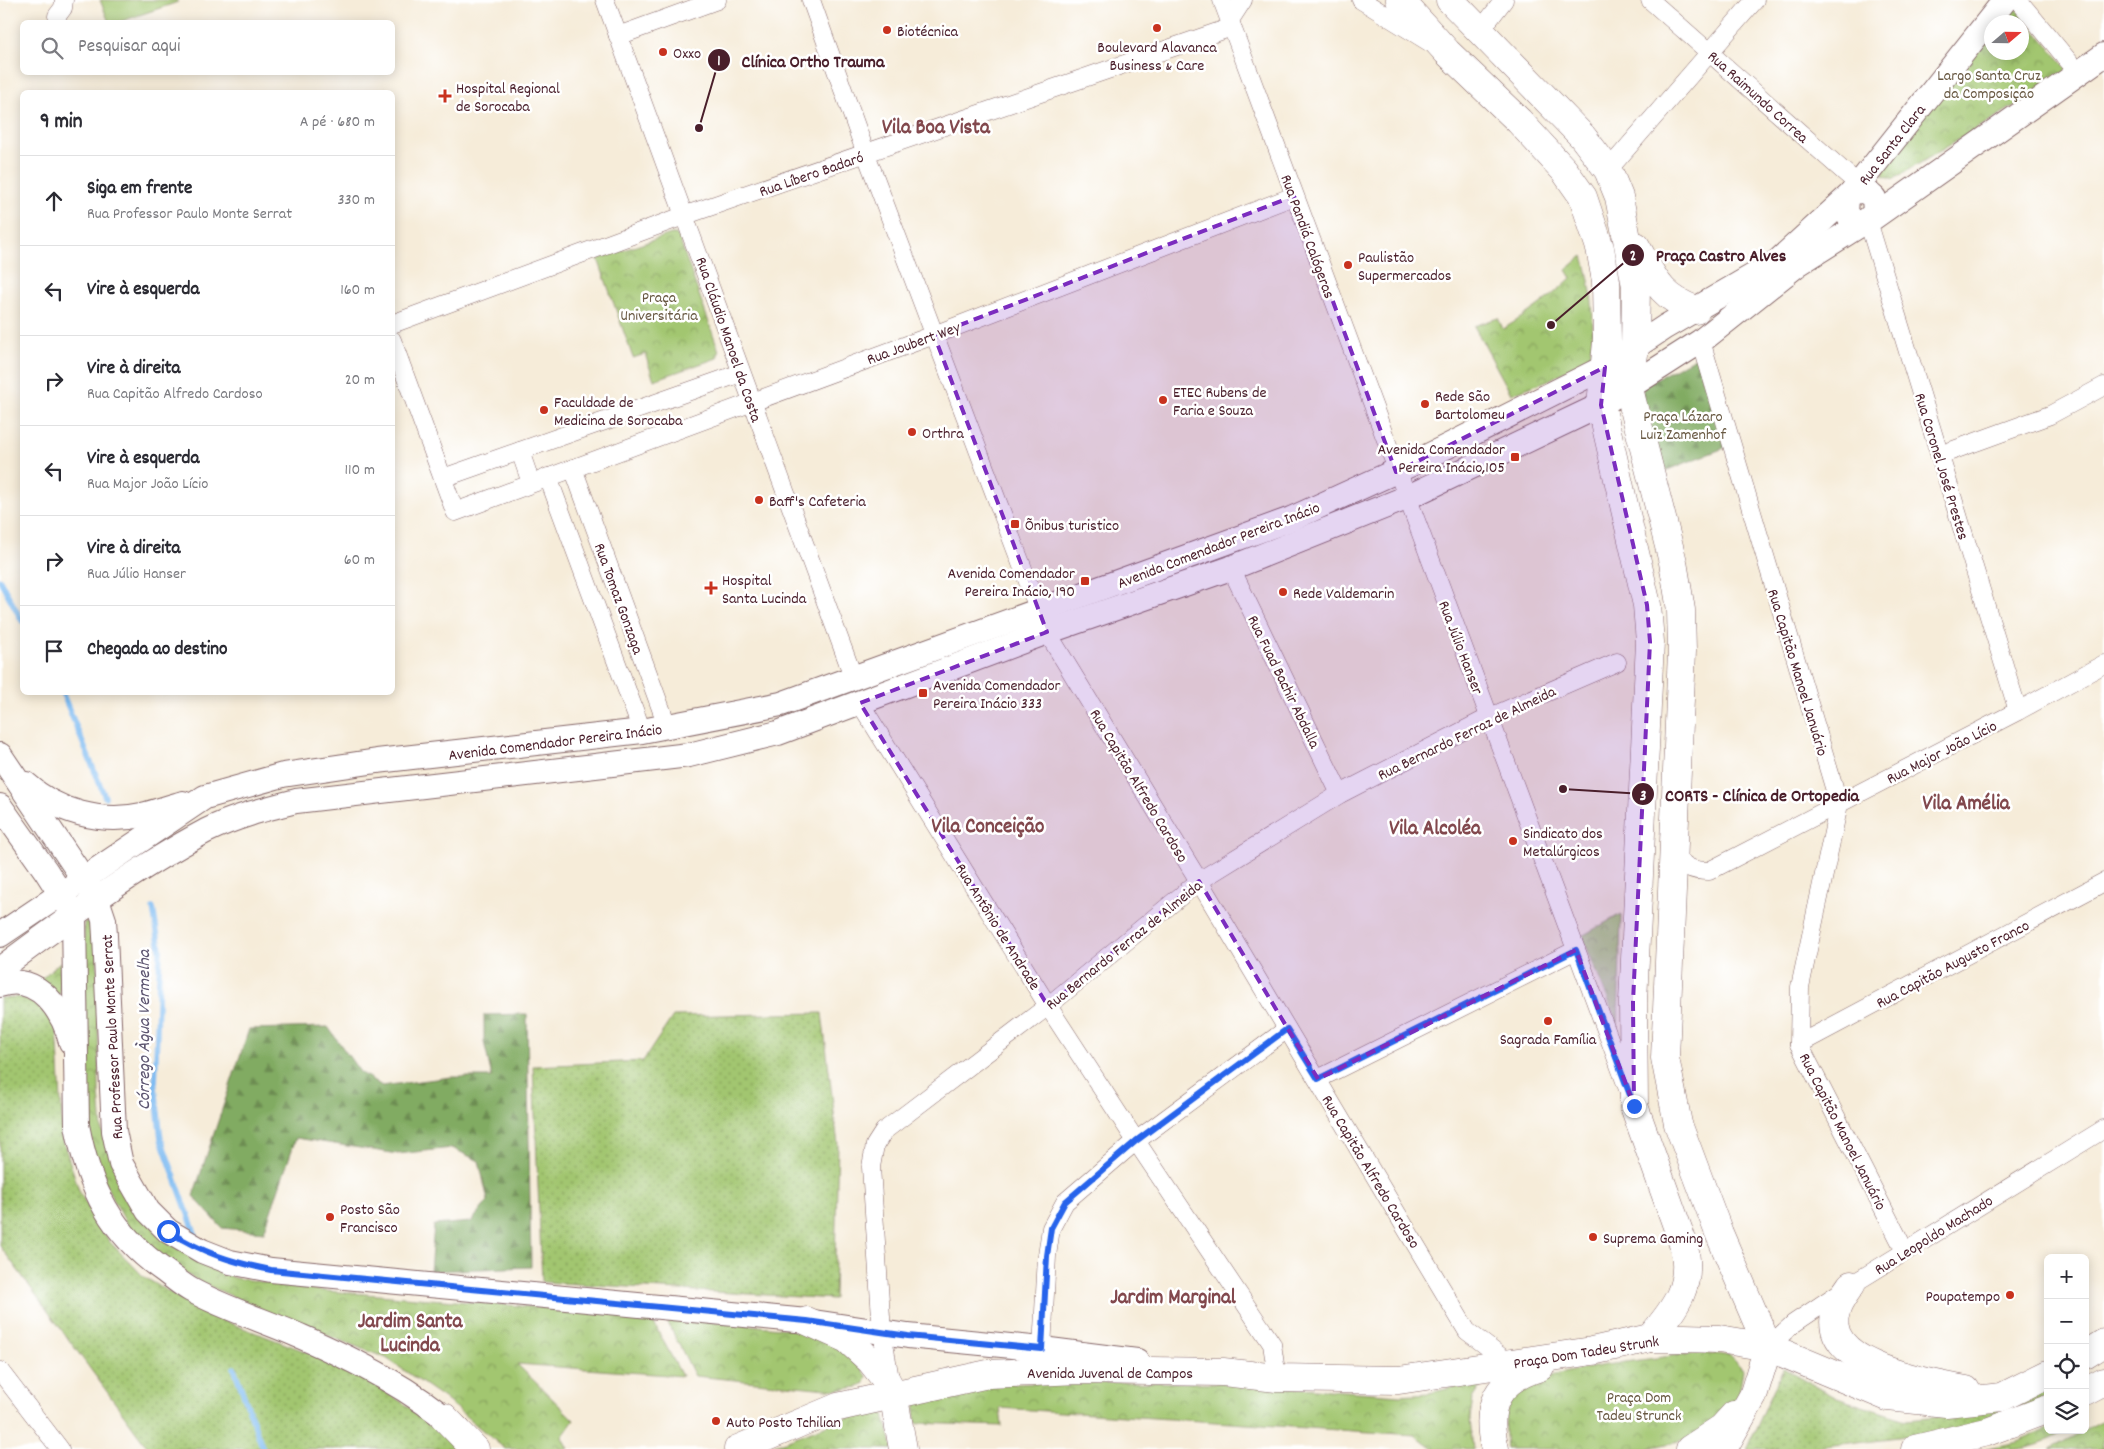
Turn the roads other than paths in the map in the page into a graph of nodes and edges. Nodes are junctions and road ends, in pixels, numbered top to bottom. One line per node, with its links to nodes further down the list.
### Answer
1 (605, 0): 17 (street, Rua Cláudio Manoel da Costa)
2 (717, 0): 17 (street)
3 (811, 0): 22 (street, Rua Capitão Alfredo Cardoso)
4 (1222, 0): 15 (street, Rua Pandiá Calógeras)
5 (1243, 0): 15 (street)
6 (1361, 0): 18 (street)
7 (1400, 0): 18 (main road)
8 (1450, 0): 16 (main road)
9 (1504, 0): 16 (street)
10 (1650, 0): 19 (street, Rua Raimundo Correa)
11 (1755, 0): 19 (street)
12 (2005, 0): 24 (main road, Rua Santa Clara)
13 (2018, 0): 21 (street)
14 (2026, 0): 21 (street)
15 (1231, 24): 22 (street, Rua Líbero Badaró); 25 (street, Rua Pandiá Calógeras)
16 (1480, 30): 23 (main road)
17 (618, 36): 26 (street, Rua Cláudio Manoel da Costa)
18 (1447, 52): 35 (main road)
19 (1709, 53): 23 (street); 24 (street, Rua Raimundo Correa)
20 (2104, 55): 21 (main road, Avenida Comendador Pereira Inácio)
21 (2080, 72): 27 (main road, Avenida Comendador Pereira Inácio)
22 (866, 154): 26 (street, Rua Líbero Badaró); 31 (street, Rua Capitão Alfredo Cardoso)
23 (1608, 170): 28 (main road)
24 (1856, 192): 27 (main road); 29 (main road, Rua Santa Clara)
25 (1294, 196): 31 (street, Rua Joubert Wey); 44 (street, Rua Pandiá Calógeras)
26 (686, 215): 30 (street, Rua Líbero Badaró); 36 (street, Rua Cláudio Manoel da Costa)
27 (1868, 220): 32 (main road, Avenida Comendador Pereira Inácio); 42 (street, Rua Coronel José Prestes)
28 (1626, 227): 29 (main road); 33 (main road)
29 (1696, 310): 33 (main road, Avenida Comendador Pereira Inácio)
30 (395, 323)
31 (934, 335): 39 (street, Rua Joubert Wey); 50 (street, Rua Capitão Alfredo Cardoso)
32 (1700, 342): 38 (main road, Avenida Comendador Pereira Inácio); 62 (street, Rua Capitão Manoel Januário)
33 (1635, 347): 35 (main road, Avenida Comendador Pereira Inácio); 38 (main road)
34 (395, 348): 46 (street)
35 (1605, 367): 40 (main road); 44 (main road, Avenida Comendador Pereira Inácio)
36 (741, 373): 39 (street, Rua Cláudio Manoel da Costa); 41 (street)
37 (2104, 386): 42 (street)
38 (1629, 388): 40 (main road, Avenida Comendador Pereira Inácio); 64 (main road)
39 (752, 402): 43 (street, Rua Joubert Wey); 53 (street, Rua Cláudio Manoel da Costa)
40 (1601, 405): 48 (main road, Avenida Comendador Pereira Inácio); 80 (main road)
41 (520, 451): 46 (street); 47 (street)
42 (1940, 455): 55 (street, Rua Coronel José Prestes)
43 (573, 468): 45 (street, Rua Joubert Wey); 57 (street, Rua Tomaz Gonzaga)
44 (1396, 472): 48 (street); 50 (main road, Avenida Comendador Pereira Inácio)
45 (548, 477): 47 (street, Rua Joubert Wey); 58 (street, Rua Tomaz Gonzaga)
46 (443, 478): 47 (street, Rua Joubert Wey)
47 (531, 483)
48 (1406, 498): 49 (main road, Avenida Comendador Pereira Inácio); 56 (street, Rua Júlio Hanser)
49 (1231, 568): 50 (main road, Avenida Comendador Pereira Inácio); 60 (street, Rua Fuad Bachir Abdalla)
50 (1043, 622): 53 (main road, Avenida Comendador Pereira Inácio); 54 (main road, Avenida Comendador Pereira Inácio); 66 (street, Rua Capitão Alfredo Cardoso)
51 (1616, 662): 56 (street, Rua Bernardo Ferraz de Almeida)
52 (2104, 664): 55 (street, Rua Major João Lício)
53 (854, 679): 57 (main road, Avenida Comendador Pereira Inácio)
54 (860, 702): 69 (main road, Avenida Comendador Pereira Inácio); 75 (street, Rua Antônio de Andrade)
55 (2018, 712): 62 (street, Rua Major João Lício)
56 (1488, 718): 60 (street, Rua Bernardo Ferraz de Almeida); 72 (street, Rua Júlio Hanser)
57 (668, 728): 58 (main road, Avenida Comendador Pereira Inácio)
58 (642, 731): 61 (main road, Avenida Comendador Pereira Inácio)
59 (5, 762): 61 (main road); 65 (main road)
60 (1340, 794): 66 (street, Rua Bernardo Ferraz de Almeida)
61 (205, 797): 65 (main road, Avenida Comendador Pereira Inácio)
62 (1839, 804): 64 (street, Rua Major João Lício); 77 (street, Rua Capitão Manoel Januário)
63 (0, 806): 68 (main road)
64 (1674, 852): 89 (main road)
65 (82, 879): 68 (main road, Avenida Comendador Pereira Inácio); 69 (main road)
66 (1199, 881): 75 (street, Rua Bernardo Ferraz de Almeida); 76 (street, Rua Capitão Alfredo Cardoso)
67 (2104, 882): 77 (street, Rua Capitão Augusto Franco)
68 (61, 893): 70 (main road); 71 (main road, Avenida Comendador Pereira Inácio)
69 (97, 899): 70 (main road, Avenida Comendador Pereira Inácio); 85 (main road, Rua Professor Paulo Monte Serrat)
70 (74, 915): 73 (main road, Avenida Comendador Pereira Inácio); 78 (main road, Rua Professor Paulo Monte Serrat)
71 (0, 935)
72 (1576, 950): 79 (street); 80 (street, Rua Júlio Hanser)
73 (0, 969)
74 (0, 986): 78 (main road)
75 (1048, 1006): 82 (street, Rua Antônio de Andrade); 86 (street, Rua Bernardo Ferraz de Almeida)
76 (1287, 1029): 79 (street, Rua Capitão Alfredo Cardoso); 82 (street)
77 (1799, 1044): 83 (street, Rua Capitão Manoel Januário)
78 (77, 1067): 104 (main road, Rua Professor Paulo Monte Serrat)
79 (1318, 1079): 93 (street, Rua Capitão Alfredo Cardoso)
80 (1634, 1106): 87 (main road)
81 (2104, 1129): 83 (street, Rua Leopoldo Machado)
82 (1136, 1141): 90 (street); 97 (street, Rua Antônio de Andrade)
83 (1905, 1251): 84 (street, Rua Leopoldo Machado)
84 (1851, 1285): 89 (street, Rua Leopoldo Machado); 102 (main road)
85 (807, 1321): 86 (main road, Rua Professor Paulo Monte Serrat); 100 (main road)
86 (882, 1332): 90 (main road, Rua Professor Paulo Monte Serrat); 100 (street, Rua Bernardo Ferraz de Almeida)
87 (1650, 1338): 89 (main road, Praça Dom Tadeu Strunk); 91 (main road, Praça Dom Tadeu Strunk)
88 (2104, 1343): 92 (main road)
89 (1768, 1347): 101 (main road); 102 (main road, Praça Dom Tadeu Strunk)
90 (1042, 1349): 95 (main road, Rua Professor Paulo Monte Serrat)
91 (1592, 1351): 93 (main road, Praça Dom Tadeu Strunk); 110 (main road)
92 (2089, 1352)
93 (1501, 1365): 97 (main road, Avenida Juvenal de Campos)
94 (0, 1371): 105 (street)
95 (1223, 1372): 97 (main road, Avenida Juvenal de Campos); 100 (main road, Avenida Juvenal de Campos)
96 (2044, 1376): 102 (main road)
97 (1277, 1378)
98 (2104, 1382): 99 (main road)
99 (2089, 1390)
100 (893, 1393): 108 (main road, Avenida Juvenal de Campos); 109 (main road)
101 (1753, 1396): 111 (main road); 112 (main road)
102 (2002, 1397)
103 (2044, 1411): 113 (main road)
104 (444, 1417): 106 (main road); 107 (main road, Rua Professor Paulo Monte Serrat)
105 (60, 1449)
106 (475, 1449)
107 (481, 1449)
108 (738, 1449)
109 (904, 1449)
110 (1495, 1449)
111 (1690, 1449)
112 (1723, 1449)
113 (1915, 1449)

